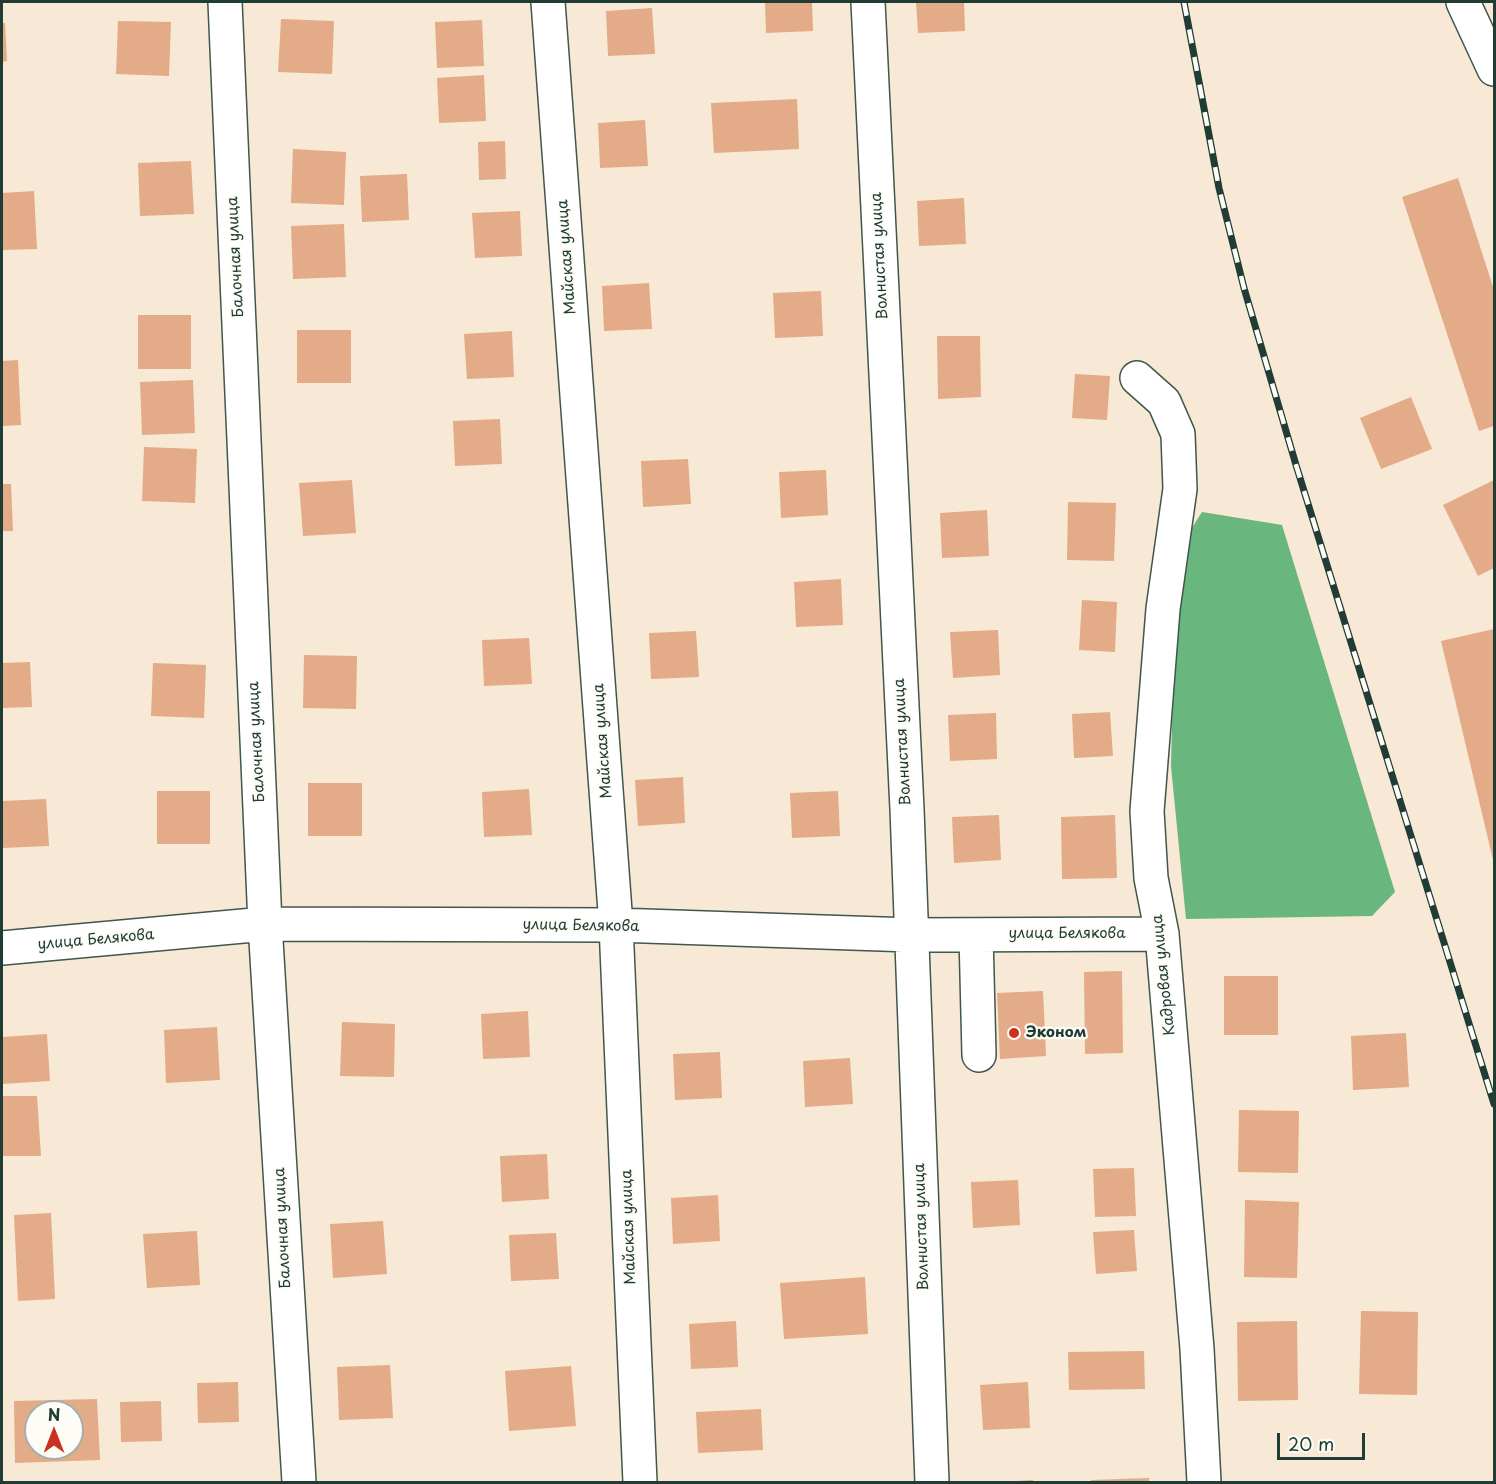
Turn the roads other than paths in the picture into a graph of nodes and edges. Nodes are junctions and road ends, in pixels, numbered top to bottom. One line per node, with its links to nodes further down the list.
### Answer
1 (225, 2): 7 (street, Балочная улица)
2 (548, 2): 8 (street, Майская улица)
3 (867, 2): 10 (street, Волнистая улица)
4 (1463, 2): 5 (street)
5 (1494, 69)
6 (1137, 378): 9 (street, Кадровая улица)
7 (265, 924): 8 (street, улица Белякова); 12 (street, улица Белякова); 14 (street, Балочная улица)
8 (616, 926): 10 (street, улица Белякова); 15 (street, Майская улица)
9 (1162, 934): 11 (street, улица Белякова); 17 (street, Кадровая улица)
10 (911, 935): 11 (street, улица Белякова); 16 (street, Волнистая улица)
11 (976, 935): 13 (street)
12 (2, 948)
13 (979, 1055)
14 (299, 1482)
15 (640, 1482)
16 (932, 1482)
17 (1204, 1482)

